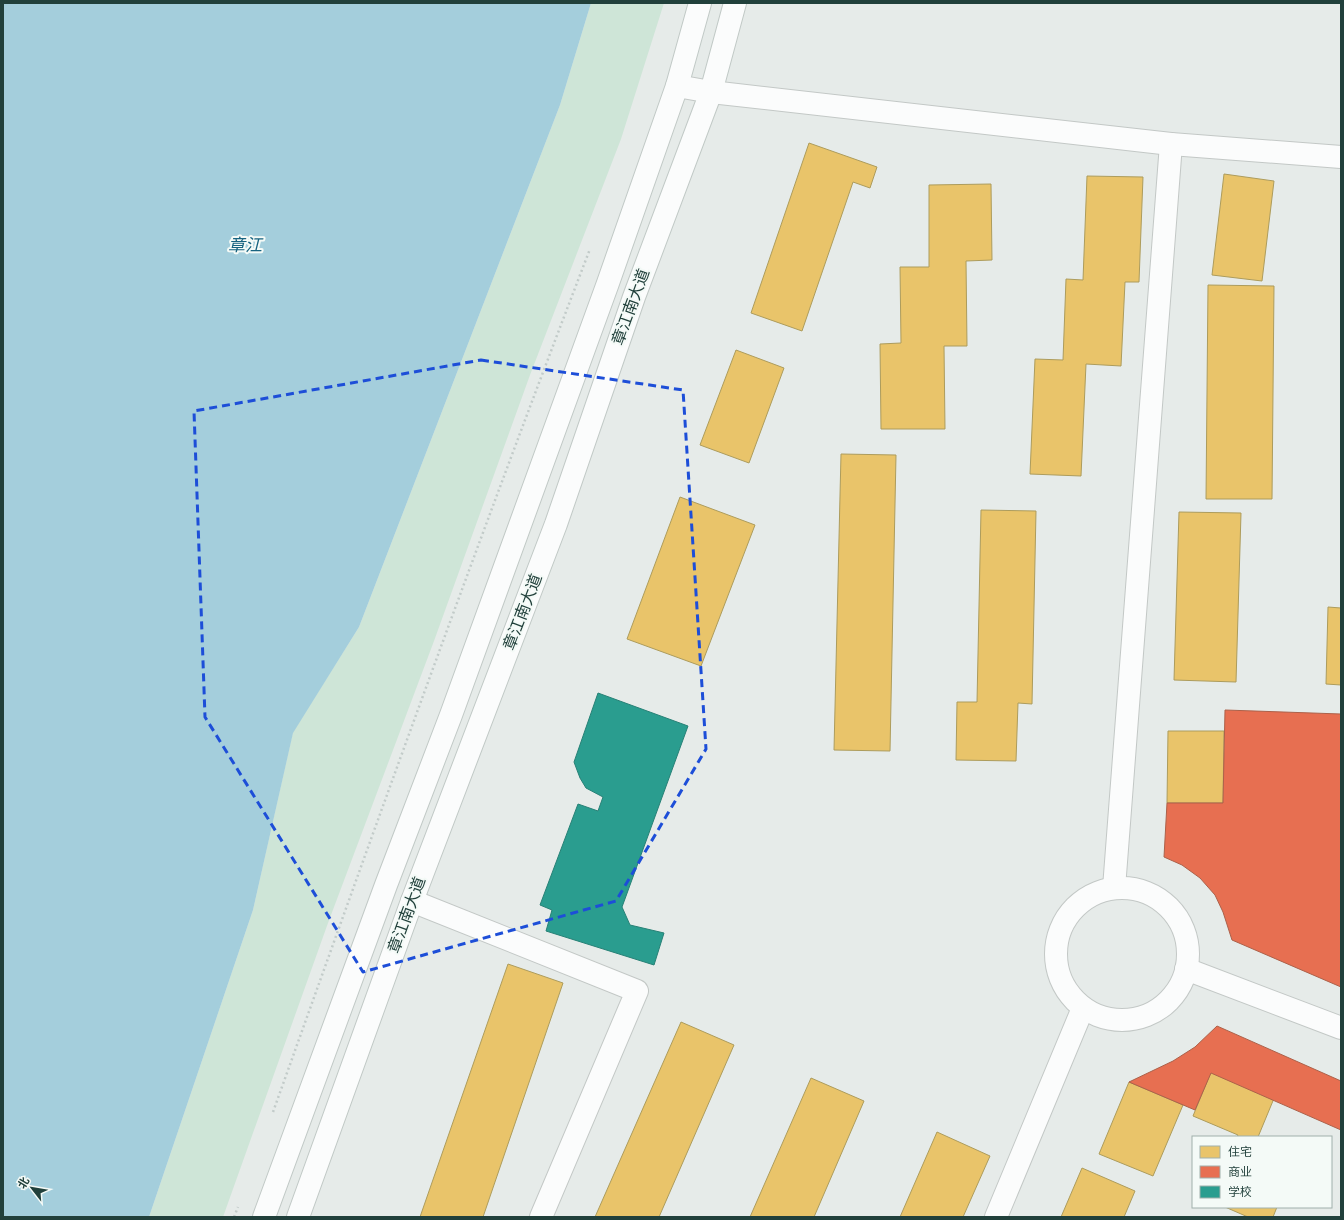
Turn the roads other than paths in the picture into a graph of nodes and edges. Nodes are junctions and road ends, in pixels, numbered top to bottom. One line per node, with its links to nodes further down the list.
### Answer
1 (700, 3): 3 (street, 章江南大道)
2 (735, 3): 4 (street, 章江南大道)
3 (677, 86): 4 (street); 12 (street, 章江南大道)
4 (711, 92): 5 (street); 8 (street, 章江南大道)
5 (1171, 144): 6 (street); 7 (street)
6 (1341, 158)
7 (1114, 888): 9 (street); 10 (street)
8 (412, 901): 13 (street, 章江南大道); 14 (street)
9 (1186, 969): 10 (street); 11 (street)
10 (1083, 1008): 15 (street)
11 (1341, 1028)
12 (264, 1217)
13 (298, 1217)
14 (541, 1217)
15 (996, 1217)

